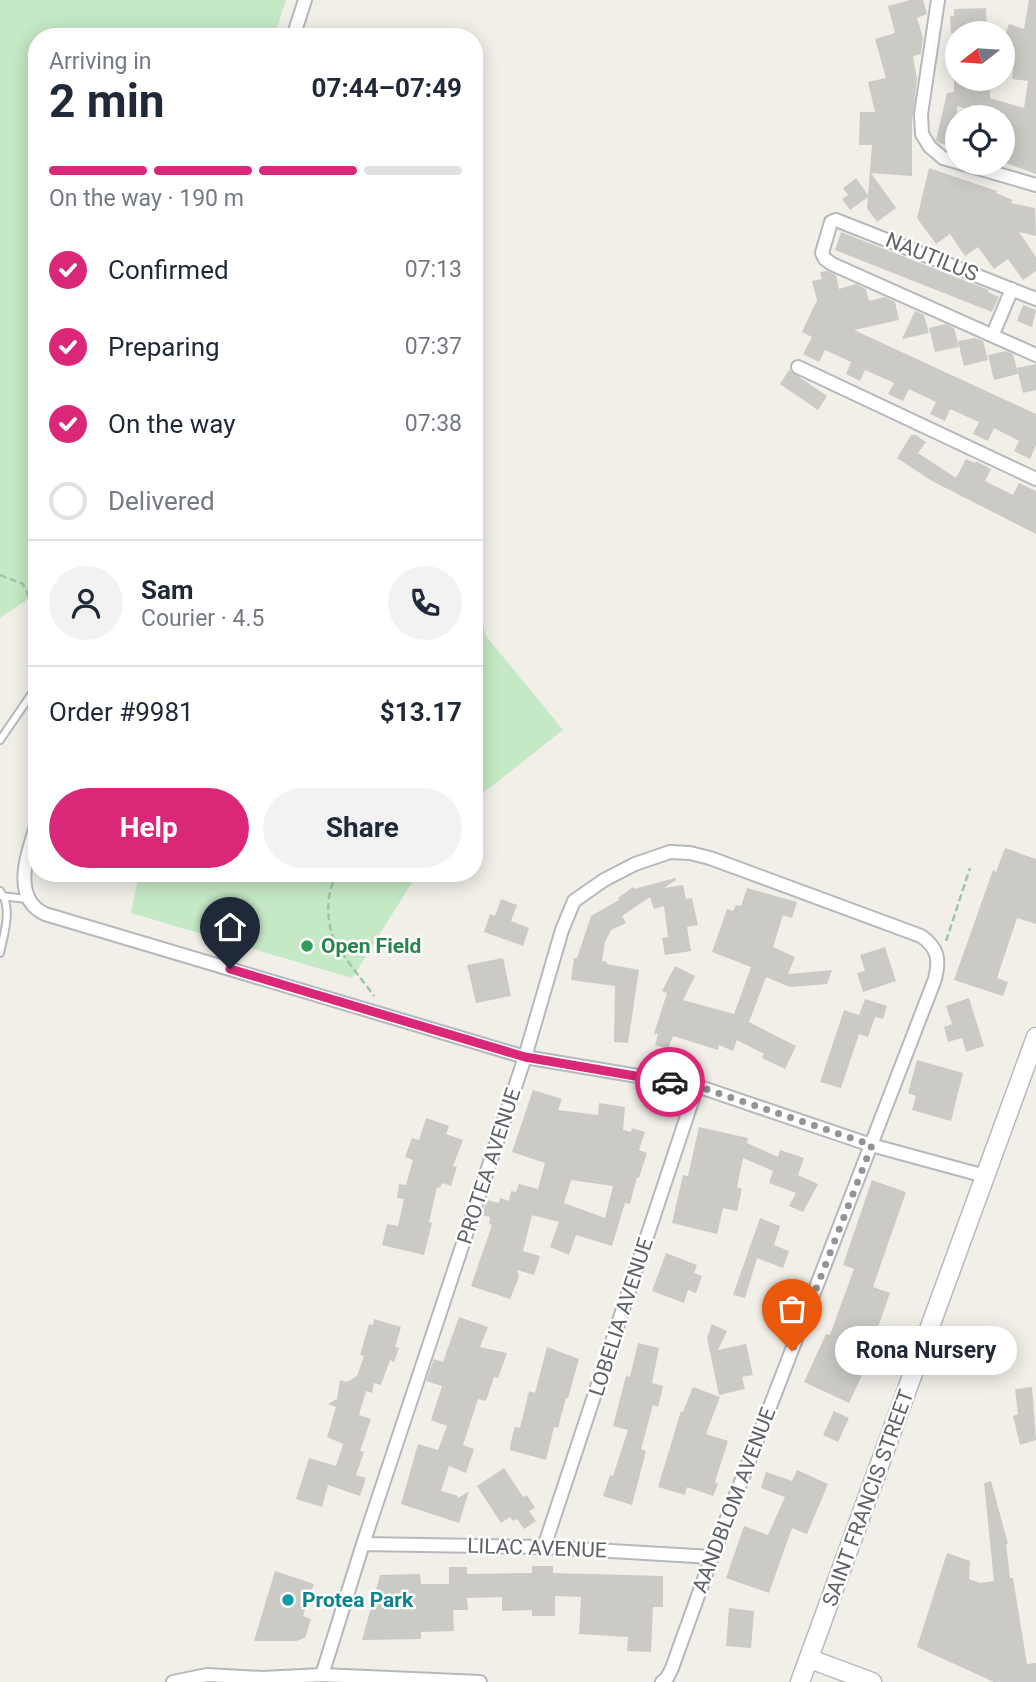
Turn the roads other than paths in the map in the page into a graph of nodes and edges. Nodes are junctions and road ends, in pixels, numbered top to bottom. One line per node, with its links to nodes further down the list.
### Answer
1 (304, 0): 3 (street)
2 (938, 0): 4 (street)
3 (296, 28)
4 (1036, 185)
5 (1012, 289): 6 (street, NAUTILUS); 7 (street); 7 (street, NAUTILUS)
6 (1036, 299)
7 (993, 334): 8 (street)
8 (1036, 355)
9 (798, 367): 10 (street)
10 (1036, 479)
11 (28, 699): 12 (lane)
12 (0, 740)
13 (28, 860): 15 (street)
14 (2, 895): 15 (lane); 16 (lane)
15 (27, 899): 19 (street)
16 (0, 953)
17 (938, 964): 19 (street, PROTEA AVENUE); 21 (street, AANDBLOM AVENUE)
18 (1036, 1037): 22 (street, SAINT FRANCIS STREET)
19 (525, 1057): 20 (street); 23 (street, PROTEA AVENUE)
20 (697, 1086): 21 (street); 24 (street, LOBELIA AVENUE)
21 (872, 1145): 22 (street); 25 (street, AANDBLOM AVENUE)
22 (985, 1176): 26 (street, SAINT FRANCIS STREET)
23 (363, 1544): 24 (street, LILAC AVENUE); 27 (street, PROTEA AVENUE)
24 (544, 1547): 25 (street, LILAC AVENUE)
25 (712, 1557): 32 (street, AANDBLOM AVENUE)
26 (810, 1659): 33 (street, SAINT FRANCIS STREET); 34 (street)
27 (322, 1675): 28 (street); 29 (street)
28 (262, 1680): 30 (street)
29 (430, 1681): 31 (street)
30 (173, 1682)
31 (480, 1682)
32 (662, 1682)
33 (800, 1682)
34 (872, 1682)

